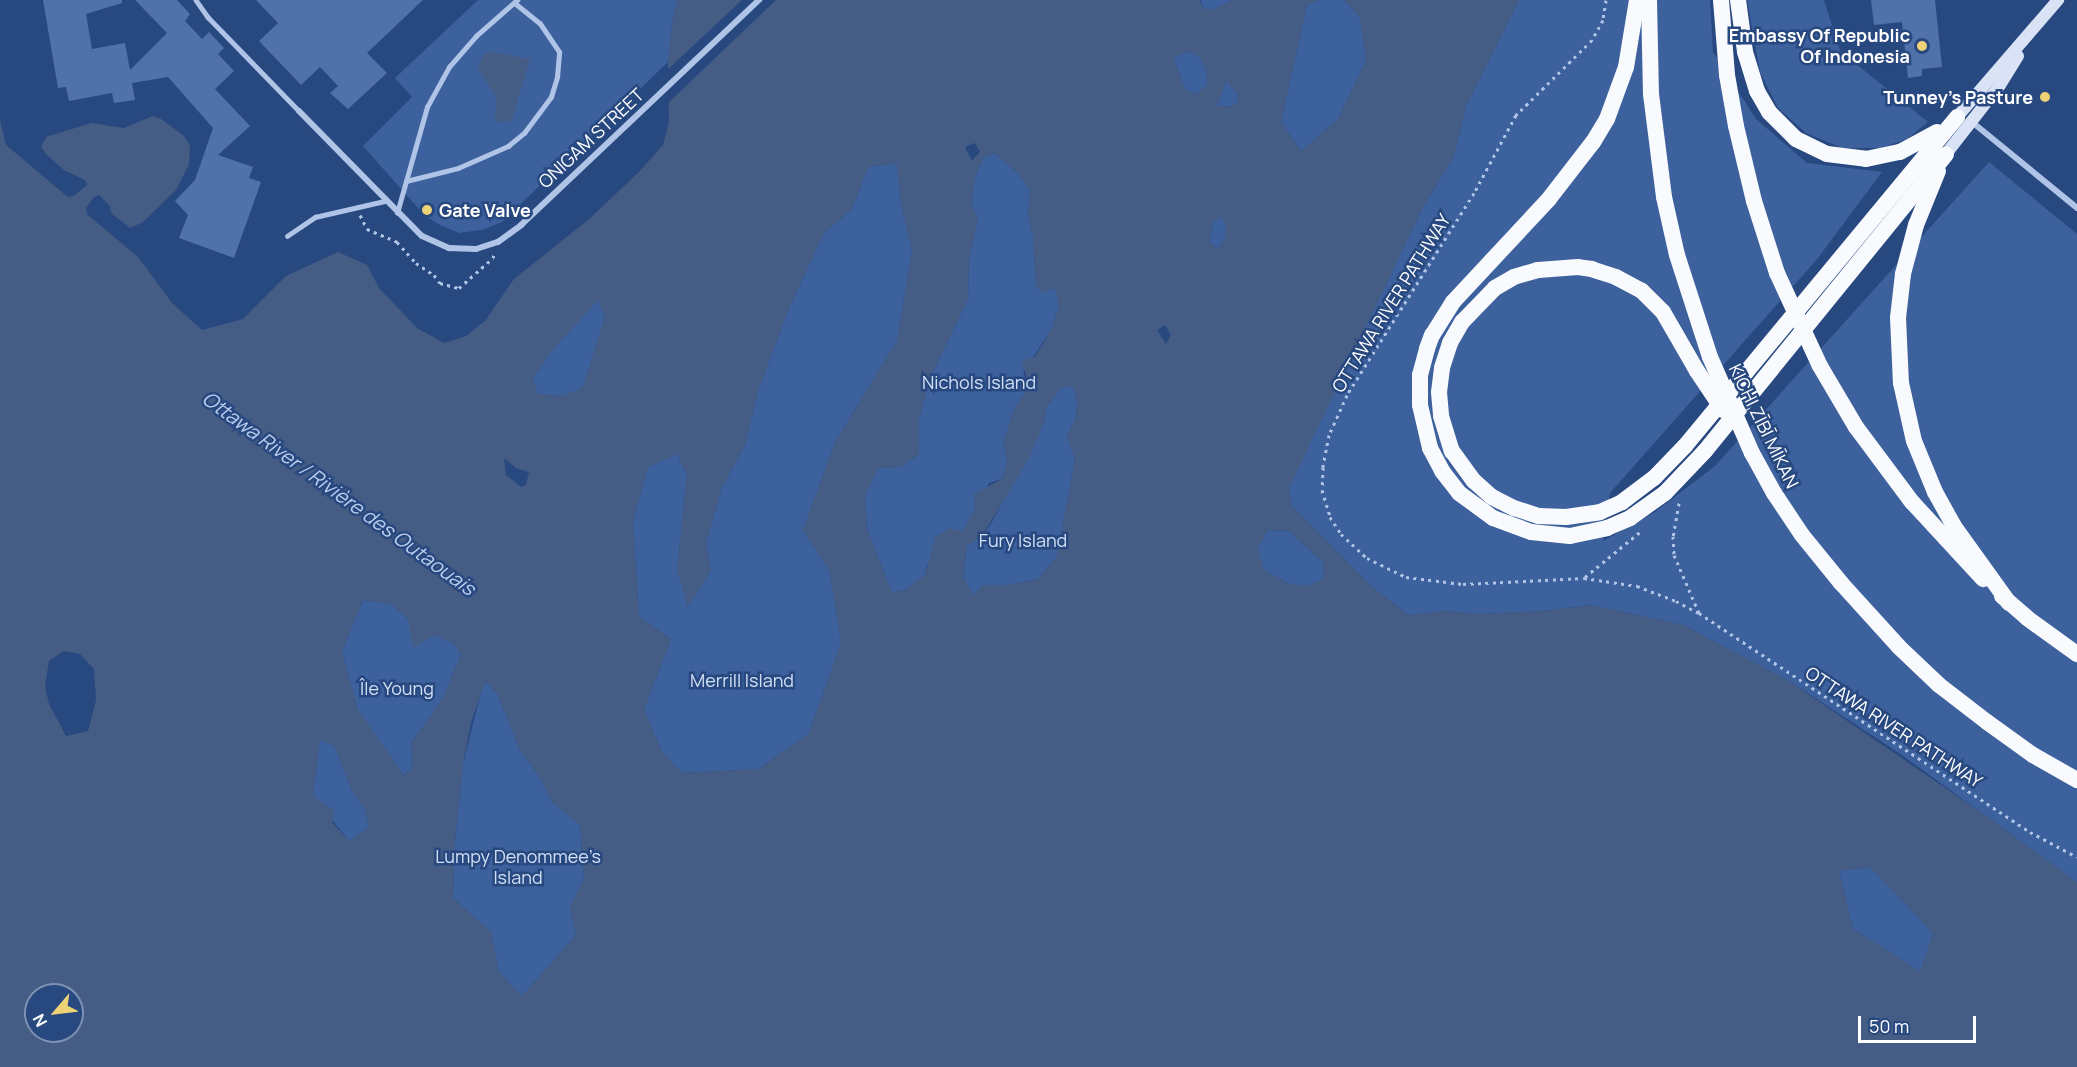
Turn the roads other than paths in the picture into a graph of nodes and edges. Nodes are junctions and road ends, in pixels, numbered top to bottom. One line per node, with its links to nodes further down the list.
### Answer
1 (196, 0): 9 (lane, ONIGAM STREET)
2 (759, 0): 15 (street, ONIGAM STREET)
3 (1637, 0): 11 (highway)
4 (1649, 0): 17 (highway, KICHI ZĪBĪ MĪKAN, bridge)
5 (1721, 0): 18 (highway, bridge)
6 (1738, 0): 10 (highway)
7 (515, 2): 12 (lane); 12 (lane)
8 (2053, 2): 10 (main road)
9 (299, 111): 13 (street, ONIGAM STREET)
10 (1964, 119): 11 (main road); 14 (street); 17 (highway, bridge)
11 (1946, 154): 18 (highway)
12 (406, 182): 15 (lane)
13 (385, 201): 15 (street, ONIGAM STREET); 16 (lane)
14 (2077, 208)
15 (397, 213)
16 (287, 236)
17 (1752, 453): 20 (highway, KICHI ZĪBĪ MĪKAN)
18 (2009, 603): 19 (highway)
19 (2077, 654)
20 (2077, 780)

